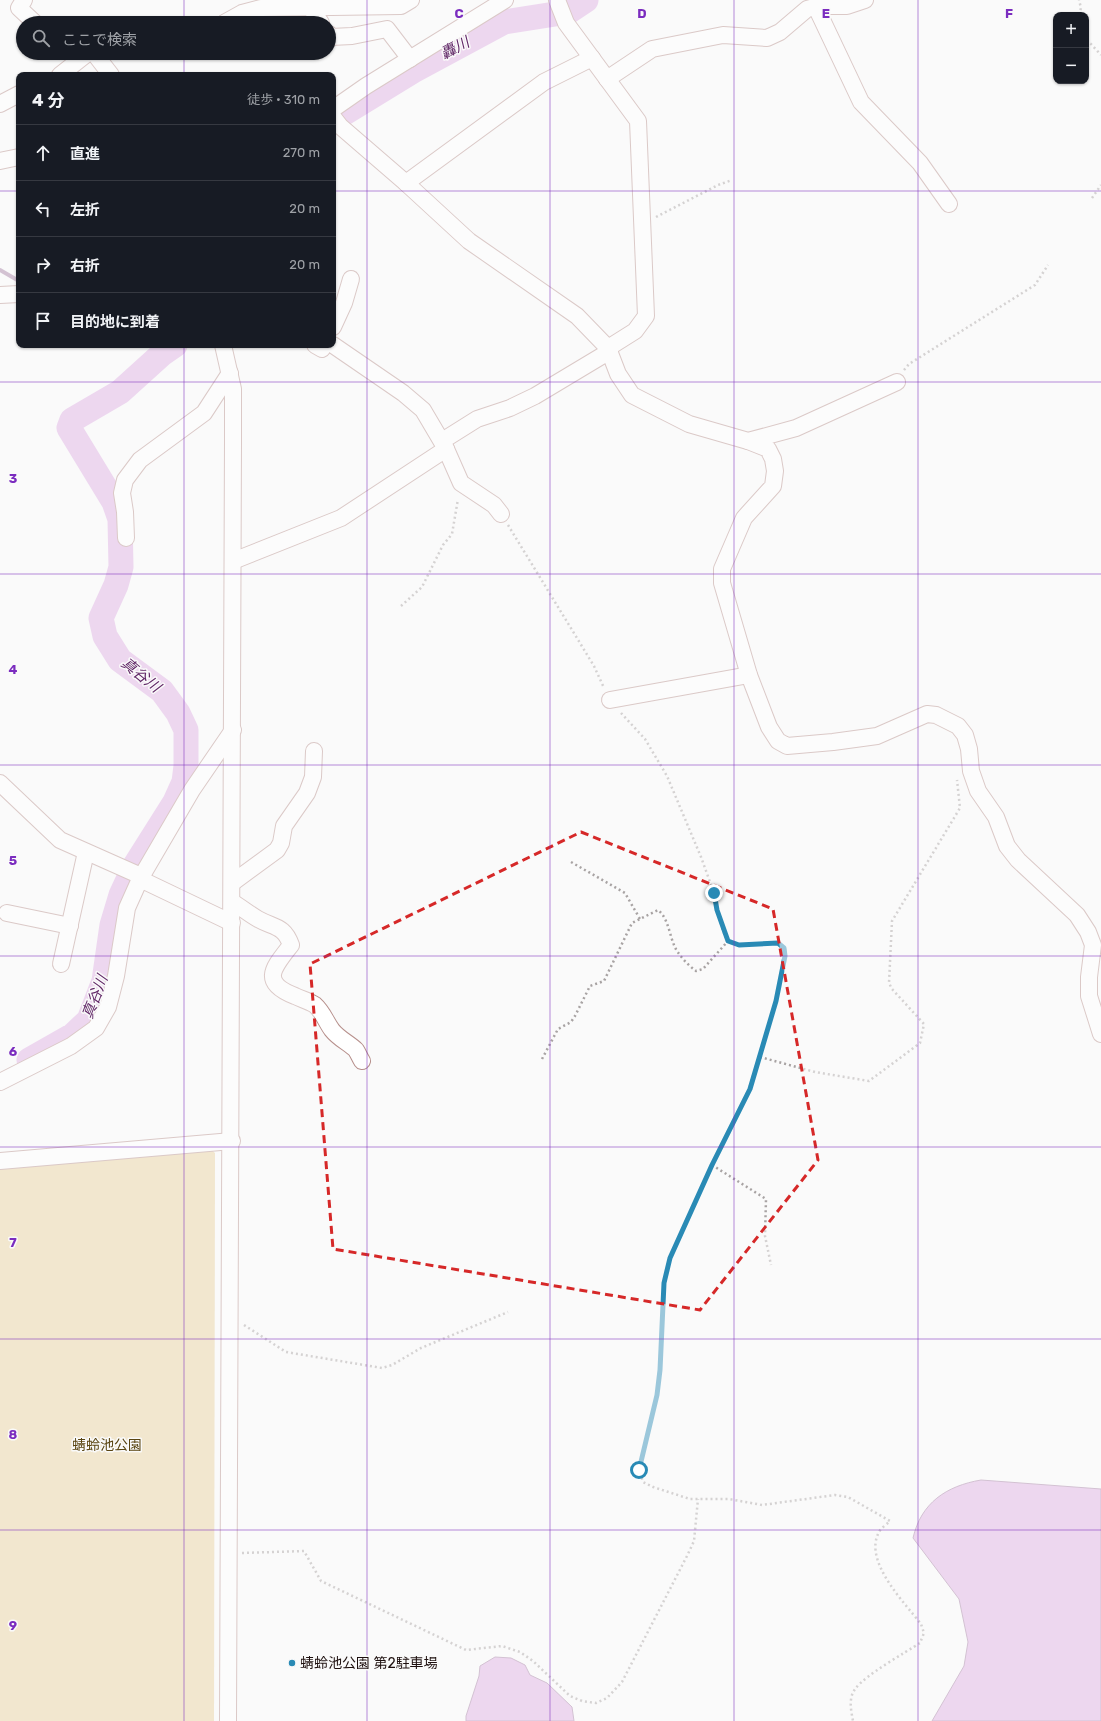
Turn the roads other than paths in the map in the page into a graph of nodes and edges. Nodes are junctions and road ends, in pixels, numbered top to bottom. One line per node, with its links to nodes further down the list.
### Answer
1 (24, 0): 8 (street)
2 (411, 0): 7 (street)
3 (505, 0): 12 (street)
4 (557, 0): 13 (street)
5 (865, 0): 6 (street)
6 (816, 7): 18 (street); 26 (street)
7 (311, 8): 9 (street); 10 (street)
8 (28, 16)
9 (237, 16)
10 (316, 16)
11 (336, 37): 12 (street)
12 (410, 58): 21 (street)
13 (592, 58): 18 (street); 25 (street)
14 (79, 60): 16 (street)
15 (99, 60): 17 (street)
16 (64, 72)
17 (109, 72)
18 (607, 79): 33 (street)
19 (16, 96): 20 (street)
20 (0, 104)
21 (336, 107)
22 (336, 121): 25 (street)
23 (16, 158): 24 (street)
24 (0, 161)
25 (406, 182): 33 (street)
26 (949, 204)
27 (351, 279): 30 (street)
28 (16, 294): 29 (street)
29 (0, 296)
30 (336, 320)
31 (336, 347): 37 (street)
32 (224, 348): 34 (street)
33 (609, 349): 36 (street); 37 (street)
34 (230, 373): 39 (street); 40 (street)
35 (897, 382): 36 (street)
36 (748, 441): 41 (street)
37 (444, 445): 38 (street); 40 (street)
38 (501, 514)
39 (126, 538)
40 (233, 561): 43 (street)
41 (749, 675): 42 (street); 54 (street)
42 (610, 700)
43 (232, 730): 47 (street); 48 (street)
44 (314, 752): 48 (street)
45 (0, 783): 46 (street)
46 (86, 852): 47 (street); 52 (street)
47 (140, 878): 51 (street); 56 (street)
48 (232, 883): 49 (street)
49 (232, 902): 51 (street); 55 (street)
50 (7, 913): 52 (street)
51 (232, 923): 57 (street)
52 (70, 926): 53 (street)
53 (62, 964)
54 (1101, 1034)
55 (362, 1061)
56 (0, 1082)
57 (232, 1141): 58 (street); 59 (street)
58 (0, 1161)
59 (228, 1721)

